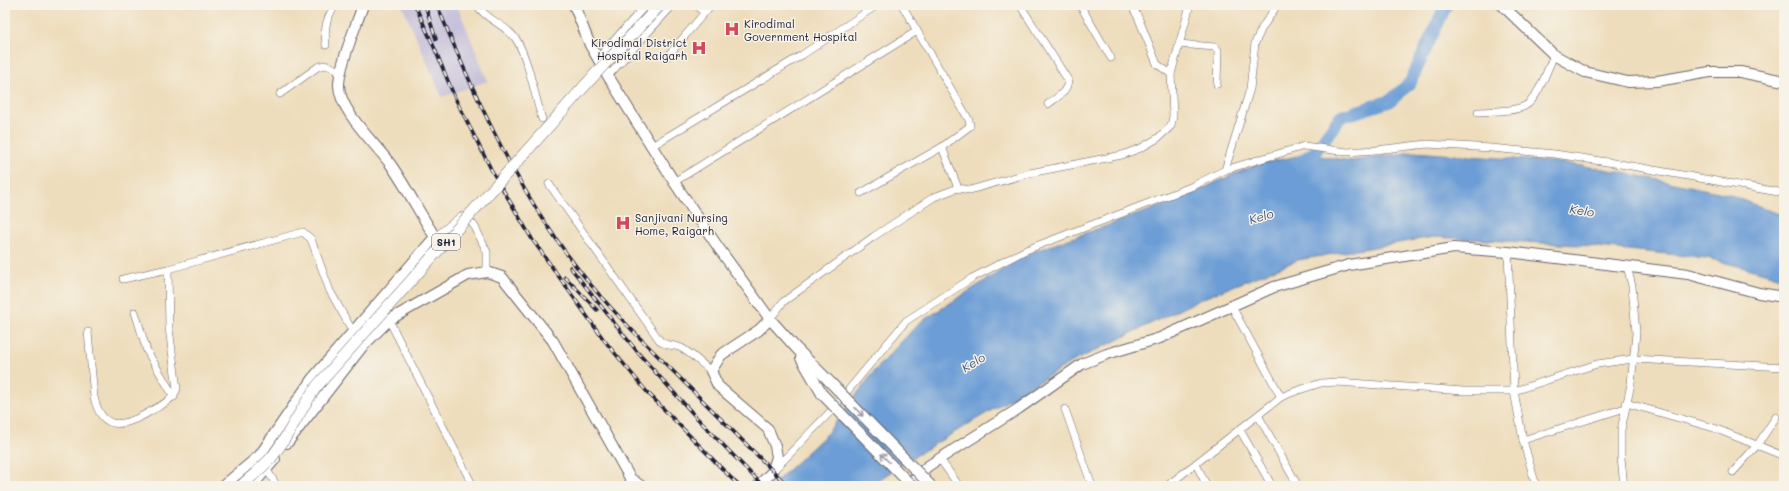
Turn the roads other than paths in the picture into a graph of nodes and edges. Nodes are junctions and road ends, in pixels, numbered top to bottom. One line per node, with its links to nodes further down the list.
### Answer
1 (336, 5): 21 (street)
2 (363, 5): 26 (street)
3 (477, 5): 34 (street)
4 (574, 5): 24 (street)
5 (646, 5): 24 (street)
6 (660, 5): 78 (main road, SH1, bridge)
7 (673, 5): 28 (street)
8 (696, 5): 18 (street)
9 (711, 5): 18 (street)
10 (877, 5): 35 (street)
11 (902, 5): 19 (street)
12 (1020, 5): 32 (street)
13 (1080, 5): 25 (street)
14 (1131, 5): 27 (street)
15 (1190, 5): 20 (street)
16 (1277, 5): 37 (street)
17 (1502, 5): 22 (street)
18 (704, 12): 23 (street)
19 (917, 31): 36 (street); 38 (street)
20 (1179, 44): 27 (street); 30 (street)
21 (326, 45)
22 (1554, 55): 29 (street); 33 (street)
23 (667, 57)
24 (598, 58): 28 (street)
25 (1111, 58)
26 (341, 72): 31 (street); 43 (street)
27 (1171, 74): 40 (street)
28 (608, 76): 35 (street)
29 (1784, 81)
30 (1217, 84)
31 (280, 94)
32 (1048, 104)
33 (1478, 112)
34 (542, 119)
35 (652, 146): 38 (street)
36 (942, 147): 40 (street); 42 (street)
37 (1225, 170): 41 (street); 74 (street)
38 (674, 182): 52 (street)
39 (549, 184): 59 (street)
40 (958, 188): 52 (street)
41 (1784, 193)
42 (862, 194)
43 (436, 238): 47 (street); 55 (street)
44 (1508, 252): 45 (street); 50 (street); 60 (street)
45 (1627, 266): 49 (street); 57 (street)
46 (168, 269): 48 (street); 55 (street); 61 (street)
47 (487, 272): 53 (street); 76 (street)
48 (123, 279)
49 (1784, 297)
50 (1232, 307): 62 (street); 71 (street)
51 (135, 312): 61 (street)
52 (770, 319): 56 (street); 59 (street)
53 (389, 320): 73 (street); 81 (street)
54 (88, 332): 61 (street)
55 (353, 332): 77 (street)
56 (796, 348): 85 (street, one-way to 56, bridge); 86 (street, one-way to 86, bridge)
57 (1633, 359): 58 (street); 60 (street); 63 (street)
58 (1784, 367)
59 (710, 371): 74 (street)
60 (1514, 391): 62 (street); 68 (street)
61 (174, 397)
62 (1281, 397): 65 (street)
63 (1626, 405): 68 (street); 69 (street); 94 (street)
64 (1065, 409): 88 (street)
65 (1258, 415): 67 (street); 92 (street)
66 (1776, 417): 69 (street)
67 (1240, 430): 72 (street); 91 (street)
68 (1524, 440): 93 (street)
69 (1758, 444): 70 (street); 75 (street)
70 (1784, 456)
71 (940, 460): 84 (street); 87 (street)
72 (1196, 464): 89 (street); 90 (street)
73 (267, 470): 79 (street); 80 (street)
74 (772, 472): 83 (street)
75 (1733, 472)
76 (633, 482): 82 (street)
77 (223, 486)
78 (241, 486)
79 (252, 486)
80 (277, 486)
81 (473, 486)
82 (641, 486)
83 (758, 486)
84 (906, 486)
85 (912, 486)
86 (931, 486)
87 (959, 486)
88 (1092, 486)
89 (1167, 486)
90 (1207, 486)
91 (1272, 486)
92 (1298, 486)
93 (1536, 486)
94 (1624, 486)

